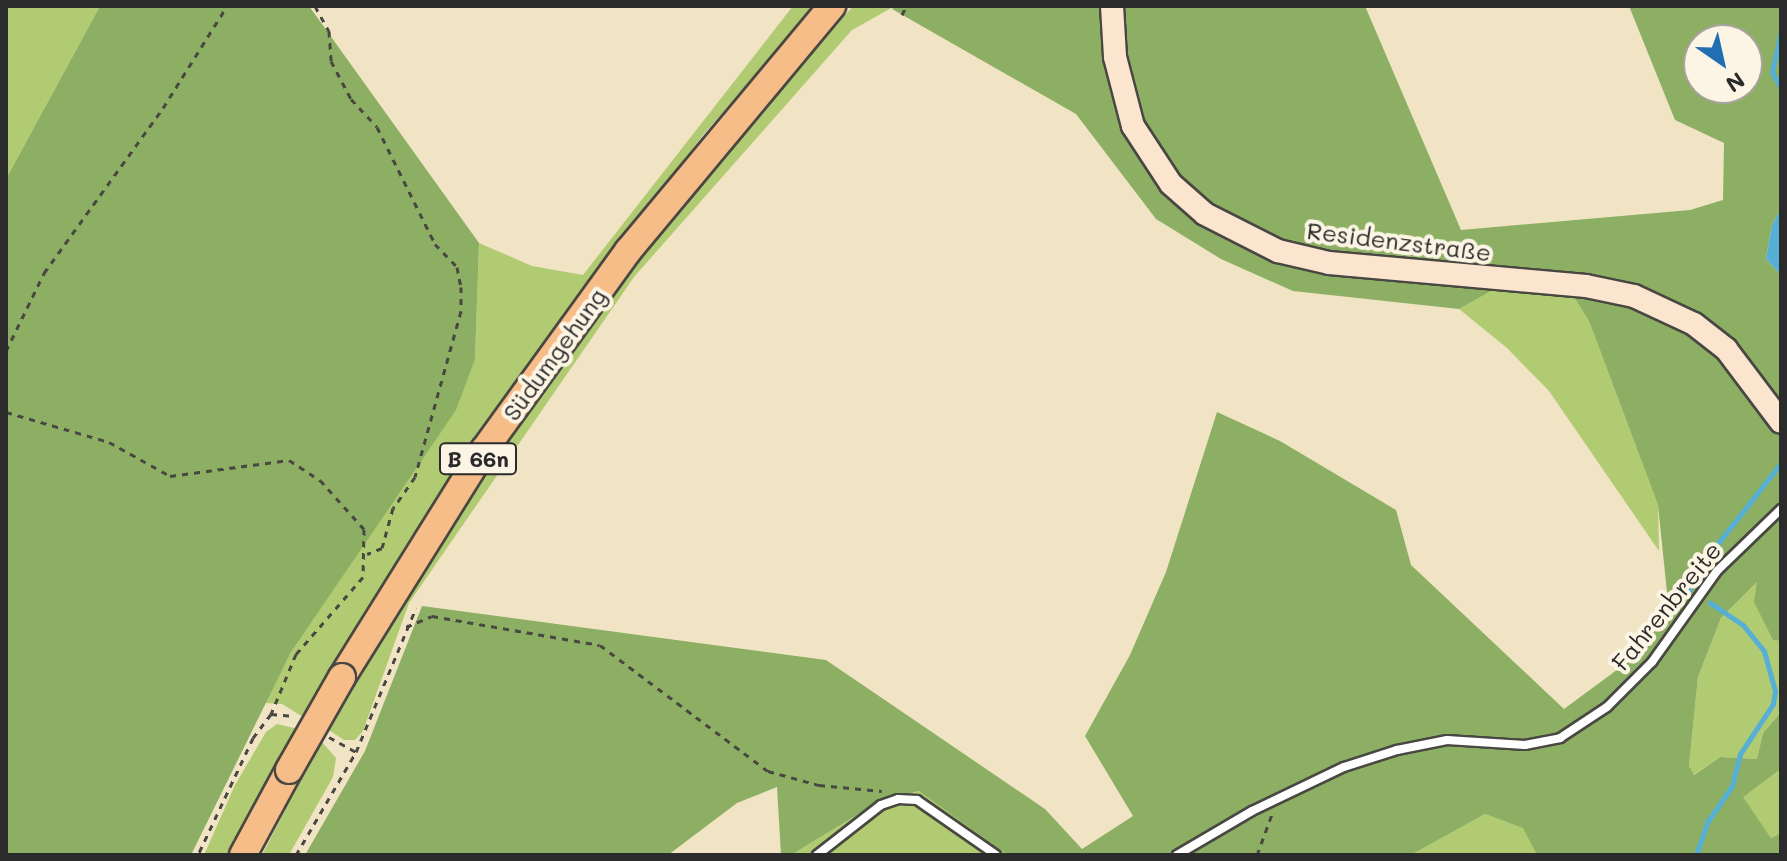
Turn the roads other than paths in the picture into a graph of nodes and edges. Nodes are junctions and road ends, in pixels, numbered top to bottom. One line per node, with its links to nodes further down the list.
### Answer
1 (832, 6): 5 (main road, Südumgehung / B 66n, bridge)
2 (1112, 6): 3 (main road, Residenzstraße)
3 (1781, 422)
4 (1781, 509): 8 (lane, Fahrenbreite)
5 (243, 855)
6 (817, 855): 7 (lane)
7 (996, 855)
8 (1177, 855)

